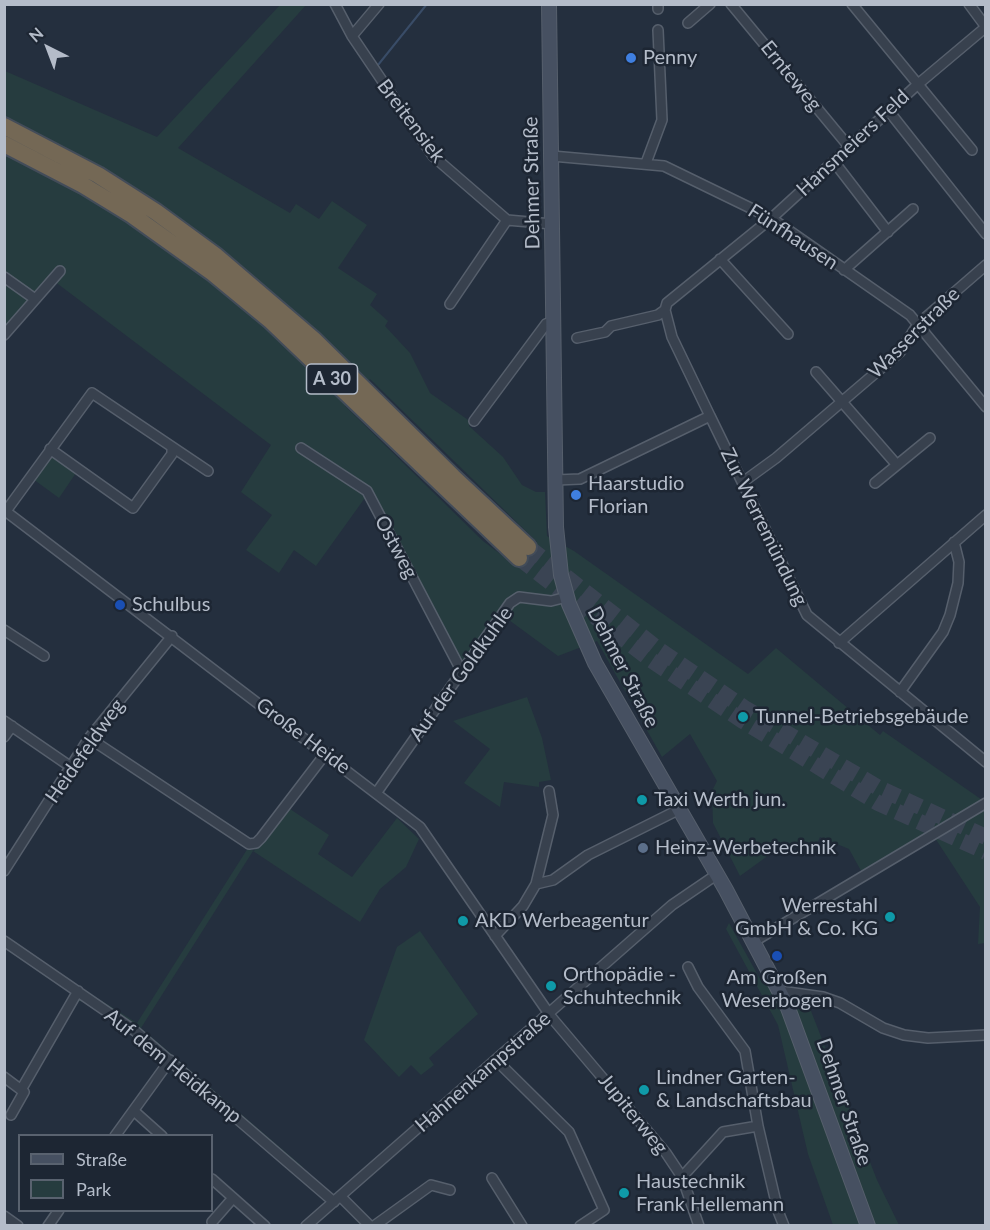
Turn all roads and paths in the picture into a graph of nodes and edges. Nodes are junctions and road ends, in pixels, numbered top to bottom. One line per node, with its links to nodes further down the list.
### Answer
1 (334, 4): 11 (street, Breitensiek)
2 (379, 4): 11 (street)
3 (549, 4): 18 (street, Dehmer Straße)
4 (710, 4): 8 (street)
5 (731, 4): 16 (street, Ernteweg)
6 (852, 4): 12 (street)
7 (969, 4): 9 (street)
8 (688, 23)
9 (986, 27): 12 (street, Hansmeiers Feld)
10 (658, 30): 20 (street)
11 (352, 36): 23 (street, Breitensiek)
12 (917, 85): 13 (street, Hansmeiers Feld); 17 (street)
13 (888, 110): 16 (street, Hansmeiers Feld); 26 (street)
14 (4, 126): 15 (highway, A 30)
15 (4, 144)
16 (850, 148): 19 (street, Hansmeiers Feld)
17 (972, 150)
18 (552, 156): 20 (street, Fünfhausen); 24 (street, Dehmer Straße)
19 (835, 163): 22 (street, Hansmeiers Feld); 25 (street)
20 (646, 164): 22 (street, Fünfhausen)
21 (913, 209): 25 (street)
22 (771, 218): 27 (street, Hansmeiers Feld); 29 (street, Fünfhausen)
23 (507, 220): 24 (street); 33 (street)
24 (552, 224): 35 (street, Dehmer Straße)
25 (888, 232): 29 (street)
26 (986, 234)
27 (720, 259): 34 (street, Hansmeiers Feld); 37 (street)
28 (986, 265): 36 (street, Wasserstraße)
29 (844, 270): 36 (street, Fünfhausen)
30 (60, 271): 32 (street)
31 (4, 277): 32 (street)
32 (35, 300): 38 (street)
33 (450, 304)
34 (665, 310): 39 (street); 43 (street)
35 (553, 321): 44 (street); 51 (street, Dehmer Straße)
36 (918, 324): 41 (street, Wasserstraße); 42 (street, Fünfhausen)
37 (788, 334)
38 (4, 335)
39 (577, 338)
40 (816, 372): 41 (street)
41 (842, 401): 49 (street); 52 (street, Wasserstraße)
42 (986, 407)
43 (710, 416): 51 (street); 52 (street, Zur Werremündung)
44 (474, 421)
45 (930, 438): 49 (street)
46 (301, 448): 62 (street, Ostweg)
47 (50, 449): 48 (street); 48 (street); 54 (street)
48 (172, 449): 50 (street)
49 (897, 465): 53 (street)
50 (208, 471)
51 (556, 480): 57 (street, Dehmer Straße)
52 (743, 482): 60 (street, Zur Werremündung)
53 (875, 483)
54 (5, 510): 59 (street, Große Heide)
55 (986, 515): 56 (street)
56 (954, 543): 60 (street); 63 (street)
57 (567, 597): 62 (street, Auf der Goldkuhle); 73 (street, Dehmer Straße)
58 (4, 630): 61 (street)
59 (171, 636): 66 (street, Heidefeldweg); 67 (street, Große Heide)
60 (839, 643): 63 (street, Zur Werremündung)
61 (44, 656)
62 (462, 672): 71 (street, Auf der Goldkuhle)
63 (900, 692): 68 (street, Zur Werremündung)
64 (8, 724): 65 (street); 69 (street)
65 (4, 737)
66 (89, 738): 67 (street); 69 (street, Heidefeldweg)
67 (326, 753): 71 (street, Große Heide)
68 (986, 762)
69 (71, 767): 74 (street, Heidefeldweg)
70 (549, 791): 76 (street)
71 (376, 792): 77 (street, Große Heide)
72 (986, 803): 78 (street)
73 (678, 810): 75 (street, Dehmer Straße); 76 (street)
74 (4, 872)
75 (717, 875): 78 (street, Dehmer Straße); 84 (street, Hahnenkampstraße)
76 (536, 884): 77 (street)
77 (495, 936): 84 (street, Große Heide)
78 (753, 942): 83 (street, Dehmer Straße)
79 (7, 944): 80 (street); 82 (street, Auf dem Heidkamp)
80 (4, 956)
81 (688, 967): 92 (street)
82 (78, 991): 86 (street, Auf dem Heidkamp); 89 (street)
83 (780, 991): 85 (street); 113 (street, Dehmer Straße)
84 (549, 1014): 87 (street, Hahnenkampstraße); 95 (street, Jupiterweg)
85 (986, 1035)
86 (170, 1060): 90 (street); 100 (street, Auf dem Heidkamp)
87 (497, 1061): 100 (street, Hahnenkampstraße); 110 (street)
88 (4, 1077): 89 (street)
89 (21, 1090): 91 (street)
90 (134, 1111): 93 (street); 94 (street)
91 (11, 1114)
92 (758, 1126): 95 (street); 112 (street)
93 (117, 1134)
94 (160, 1134)
95 (681, 1177): 111 (street, Jupiterweg)
96 (492, 1178): 109 (street)
97 (213, 1180): 99 (street)
98 (450, 1190): 104 (street)
99 (233, 1198): 103 (street); 107 (street)
100 (337, 1199): 104 (street, Auf dem Heidkamp); 108 (street, Hahnenkampstraße)
101 (58, 1212): 106 (street)
102 (4, 1215): 105 (street)
103 (212, 1222)
104 (369, 1224)
105 (18, 1226)
106 (48, 1226)
107 (265, 1226)
108 (306, 1226)
109 (522, 1226)
110 (580, 1226)
111 (699, 1226)
112 (784, 1226)
113 (868, 1226)

